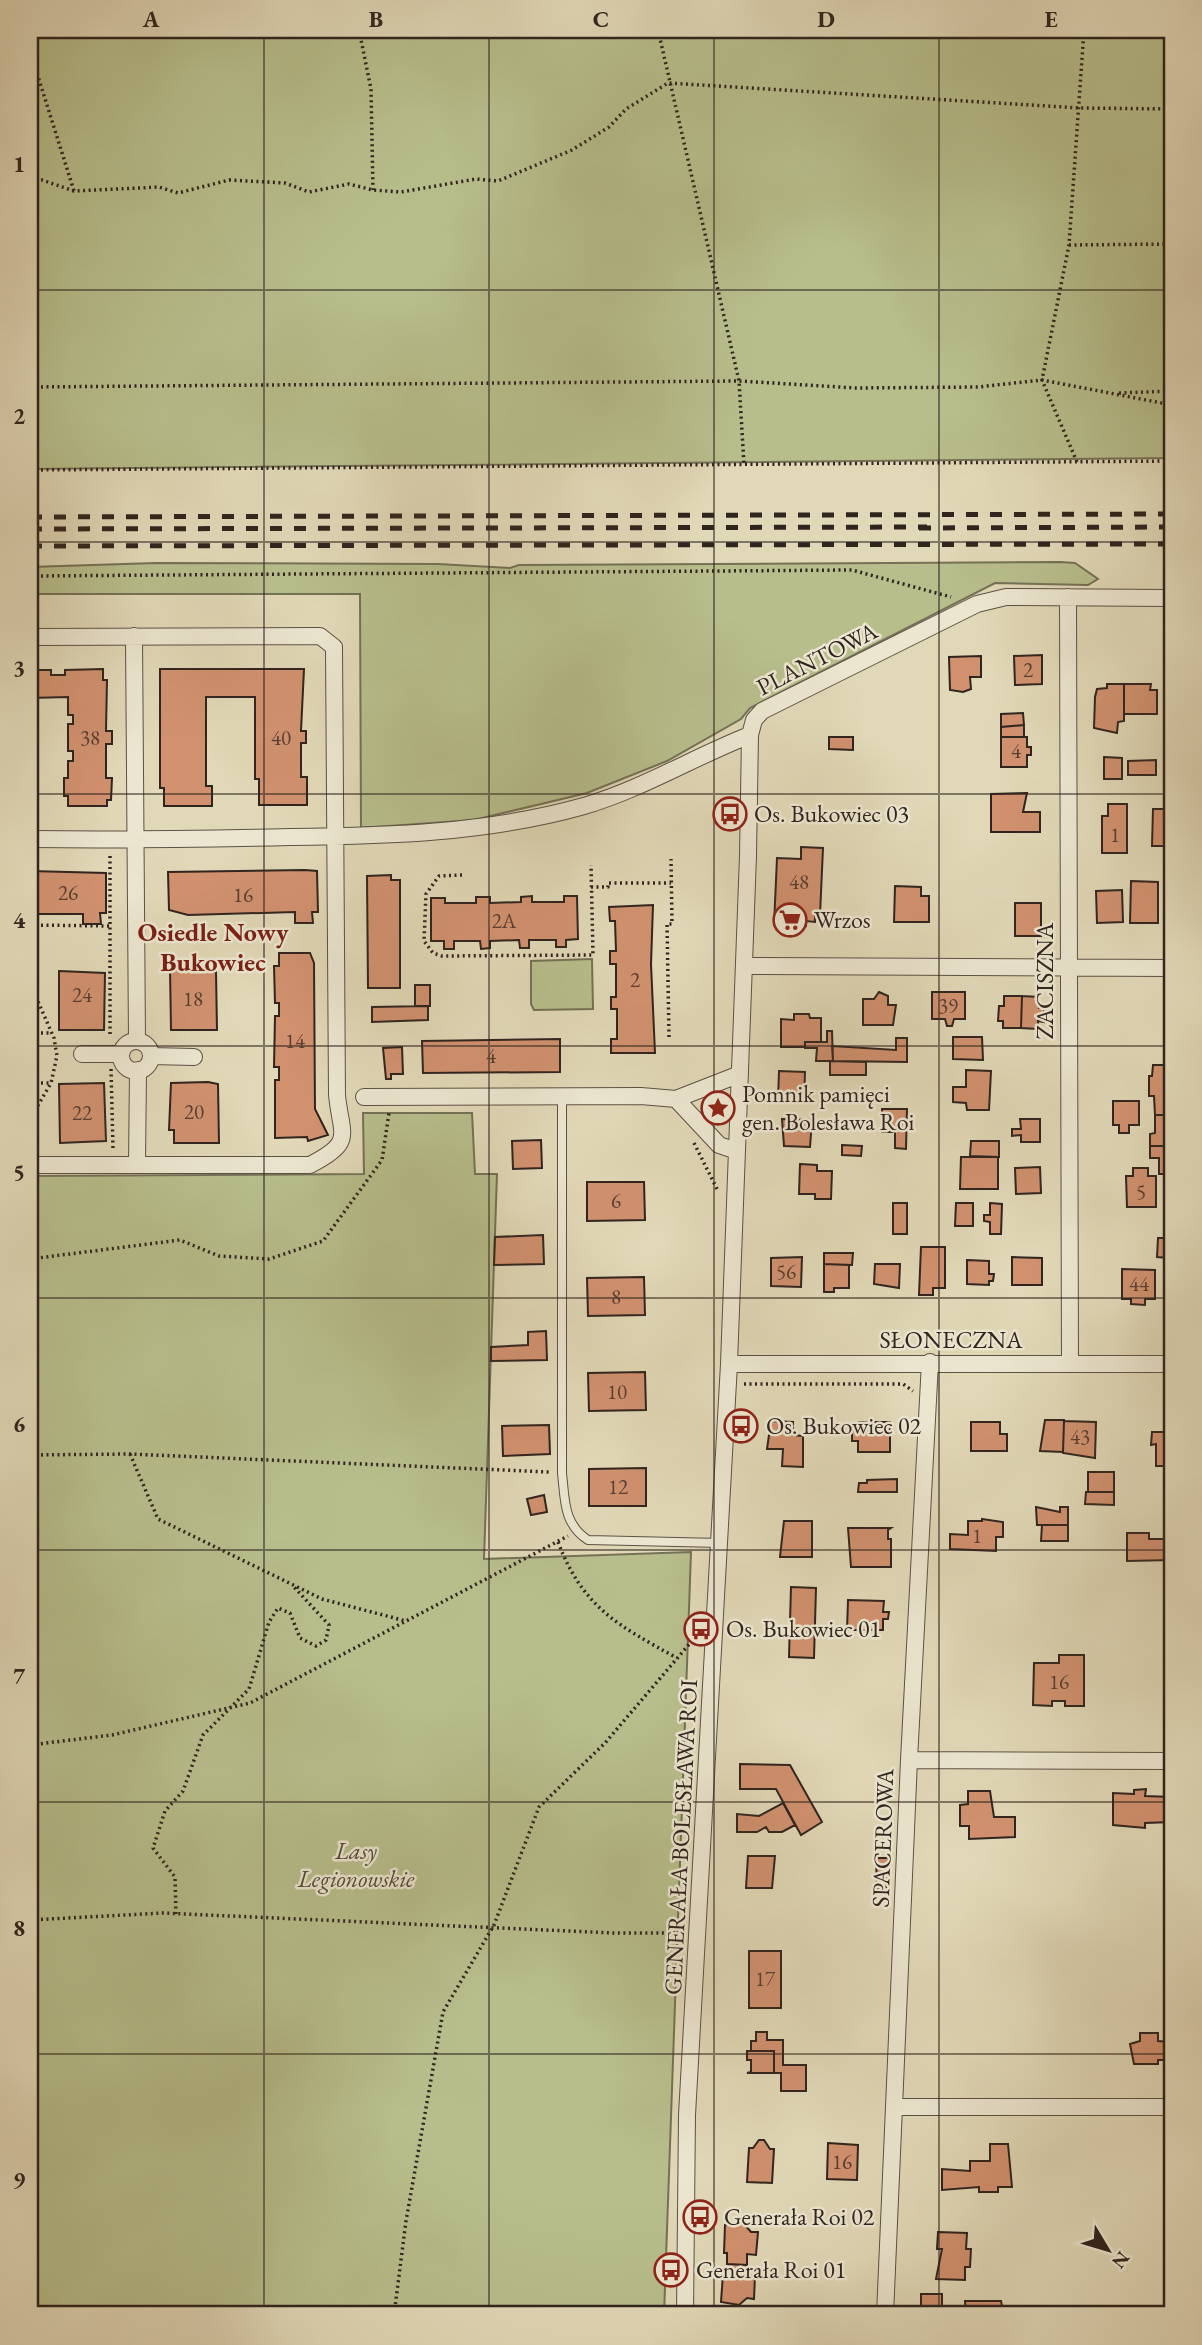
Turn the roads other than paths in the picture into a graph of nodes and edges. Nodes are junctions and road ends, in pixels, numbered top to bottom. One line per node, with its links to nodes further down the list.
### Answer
1 (1068, 597): 2 (street, PLANTOWA); 5 (street, PLANTOWA); 10 (street, ZACISZNA)
2 (1172, 598)
3 (134, 636): 4 (street); 6 (street); 8 (street)
4 (30, 637)
5 (750, 735): 6 (street, PLANTOWA); 9 (street, GENERAŁA BOLESŁAWA ROI)
6 (335, 837): 8 (street); 23 (street)
7 (30, 839): 8 (street)
8 (136, 840): 12 (street)
9 (744, 966): 10 (street); 18 (street, GENERAŁA BOLESŁAWA ROI)
10 (1068, 968): 11 (street); 27 (street, ZACISZNA)
11 (1172, 968)
12 (137, 1041): 13 (street); 15 (street)
13 (116, 1054): 14 (street); 17 (street)
14 (82, 1055)
15 (151, 1056): 16 (street); 17 (street)
16 (194, 1057)
17 (138, 1070): 23 (street)
18 (740, 1074): 21 (street); 22 (street, GENERAŁA BOLESŁAWA ROI)
19 (364, 1097): 20 (street)
20 (562, 1097): 21 (street); 29 (lane)
21 (676, 1099): 22 (street)
22 (737, 1151): 26 (street, GENERAŁA BOLESŁAWA ROI)
23 (137, 1163): 24 (street)
24 (30, 1165)
25 (930, 1362): 26 (street, SŁONECZNA); 27 (street, SŁONECZNA); 30 (street, SPACEROWA)
26 (729, 1363): 29 (street, GENERAŁA BOLESŁAWA ROI)
27 (1070, 1364): 28 (street, SŁONECZNA)
28 (1172, 1364)
29 (720, 1543): 34 (street, GENERAŁA BOLESŁAWA ROI)
30 (909, 1760): 31 (street); 33 (street, SPACEROWA)
31 (1172, 1761)
32 (1172, 2107): 33 (street)
33 (895, 2108): 35 (street, SPACEROWA)
34 (685, 2315)
35 (886, 2315)

